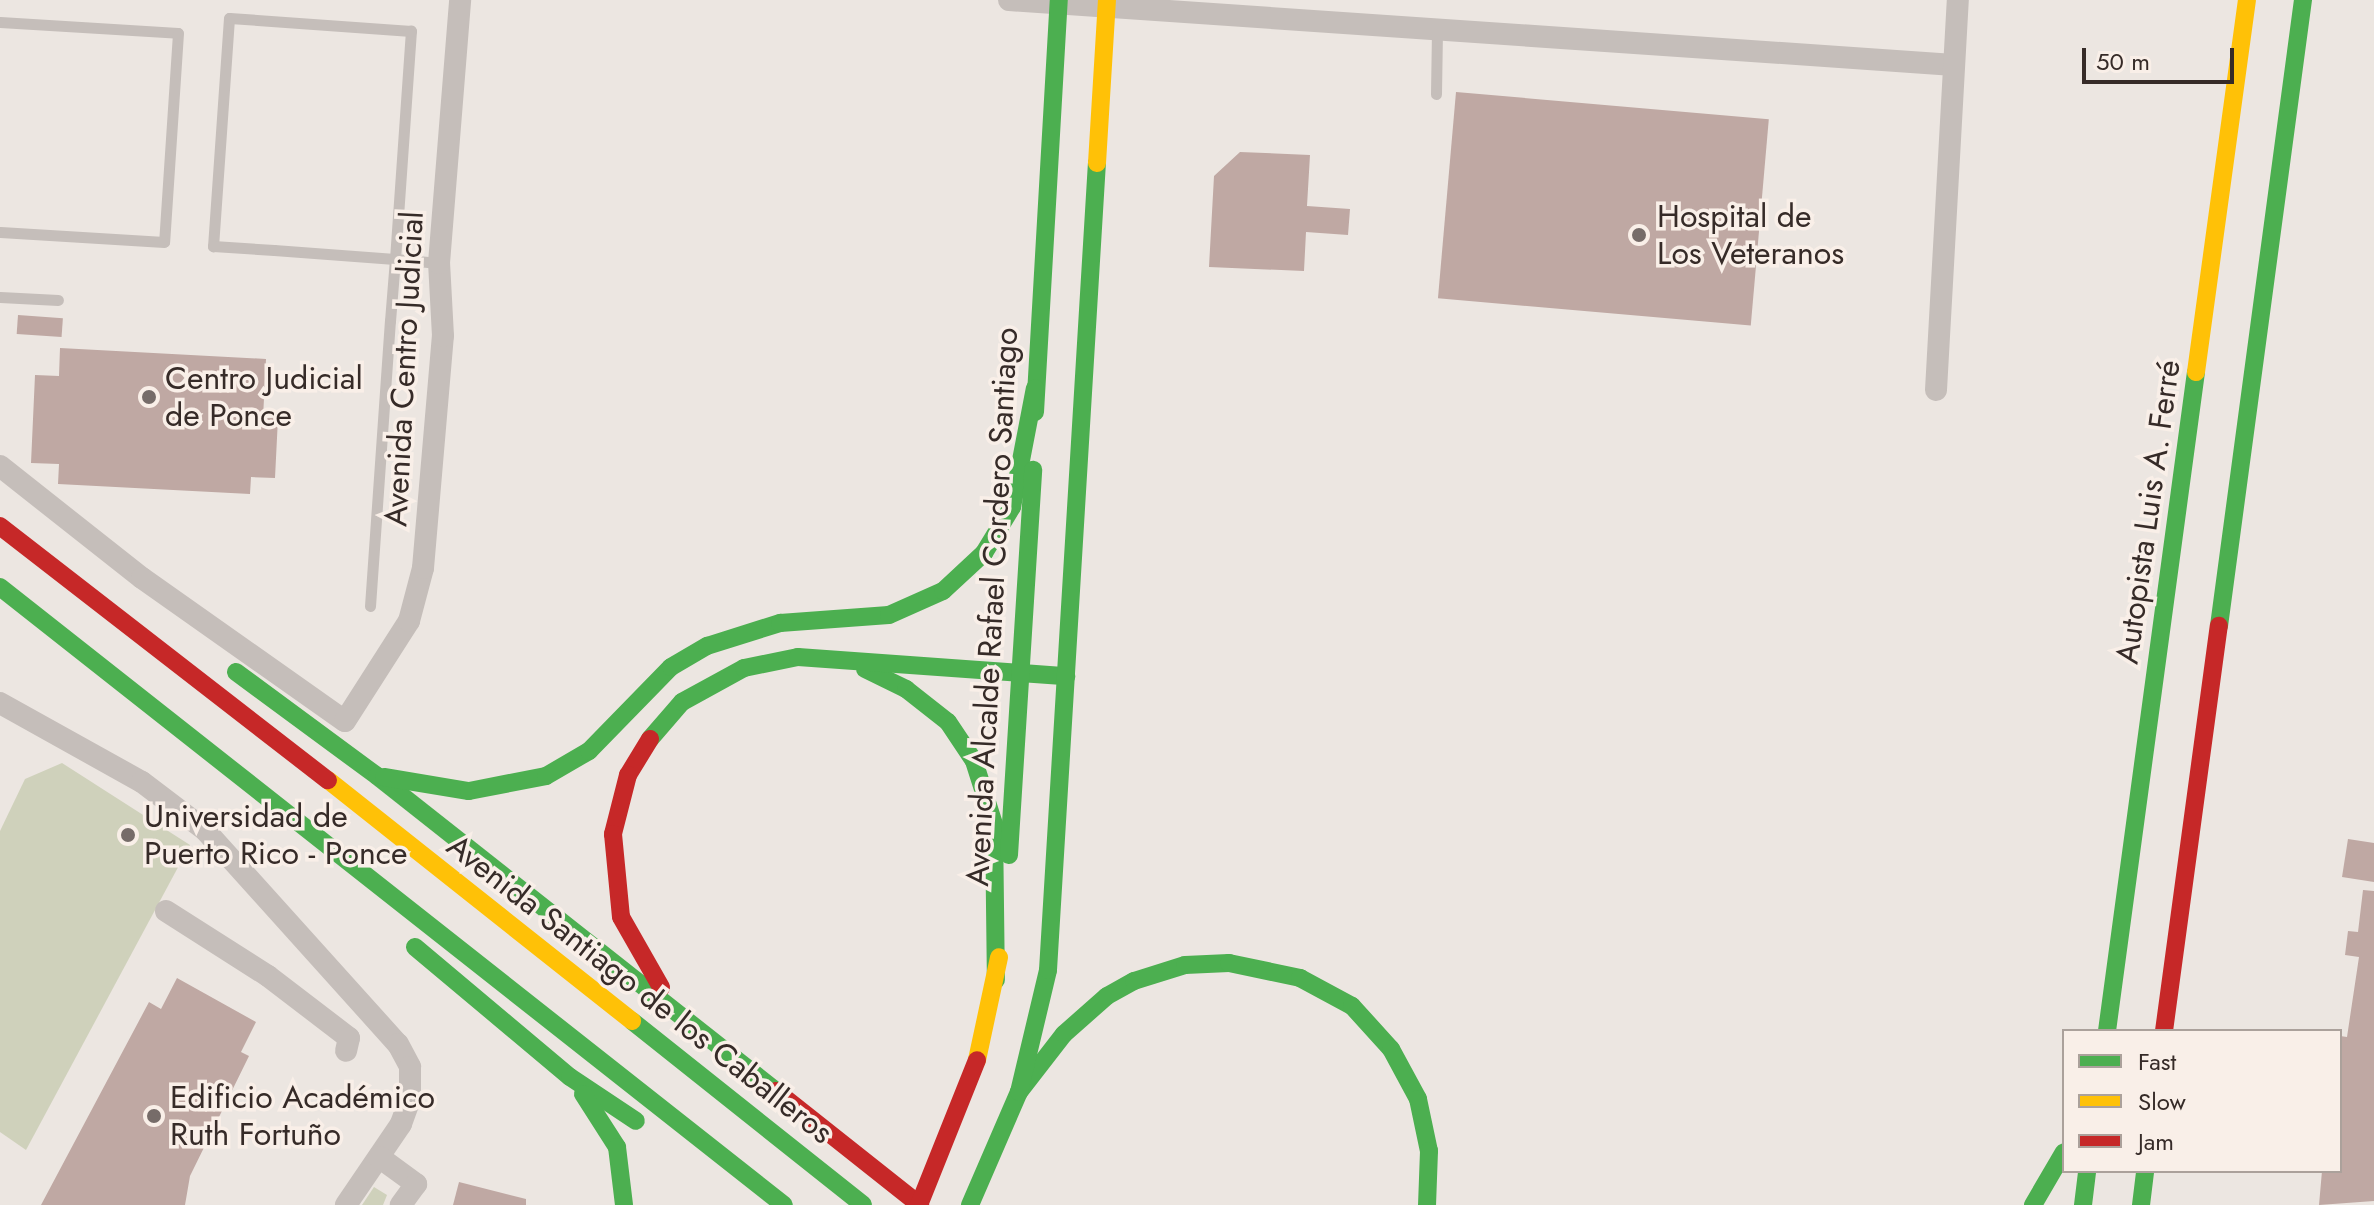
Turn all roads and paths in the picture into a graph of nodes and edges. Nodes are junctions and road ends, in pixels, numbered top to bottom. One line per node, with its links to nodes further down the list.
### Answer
1 (460, 0): 14 (street, Avenida Centro Judicial)
2 (1009, 0): 6 (street)
3 (1958, 0): 10 (street)
4 (2247, 0): 32 (main road, Autopista Luis A. Ferré)
5 (2303, 0): 41 (main road)
6 (1059, 1): 7 (street); 17 (main road, Avenida Alcalde Rafael Cordero Santiago)
7 (1107, 3): 9 (street); 28 (main road)
8 (0, 22): 12 (lane)
9 (1437, 29): 10 (street); 11 (lane)
10 (1954, 65): 18 (street)
11 (1436, 94)
12 (0, 232)
13 (395, 259): 13 (lane); 14 (lane); 22 (lane)
14 (439, 263): 19 (street, Avenida Centro Judicial)
15 (0, 297): 16 (lane)
16 (58, 300)
17 (1035, 388): 27 (main road, Avenida Alcalde Rafael Cordero Santiago); 30 (main road)
18 (1936, 390)
19 (0, 466)
20 (0, 526): 23 (main road, Avenida Santiago de los Caballeros)
21 (0, 587): 31 (main road)
22 (370, 606)
23 (123, 617): 24 (main road); 53 (main road, Avenida Santiago de los Caballeros)
24 (165, 630)
25 (218, 660): 30 (main road)
26 (849, 662): 27 (main road); 36 (main road); 38 (main road)
27 (1022, 673): 28 (main road); 36 (main road, Avenida Alcalde Rafael Cordero Santiago)
28 (1066, 676): 43 (main road)
29 (0, 703): 37 (street)
30 (377, 776): 38 (main road)
31 (304, 824): 33 (main road); 52 (main road)
32 (2132, 850): 39 (main road); 40 (main road, Autopista Luis A. Ferré)
33 (346, 887)
34 (166, 911): 37 (street)
35 (406, 938): 42 (main road)
36 (996, 980): 54 (main road, Avenida Alcalde Rafael Cordero Santiago, bridge)
37 (365, 1009): 46 (street)
38 (677, 1012): 54 (main road)
39 (2090, 1029)
40 (2107, 1029)
41 (2164, 1029)
42 (570, 1077): 44 (main road); 51 (main road)
43 (1019, 1092): 55 (main road); 56 (main road)
44 (655, 1137)
45 (2062, 1155): 57 (main road)
46 (379, 1157): 49 (street); 50 (street)
47 (2087, 1173): 58 (main road)
48 (2145, 1174): 59 (main road); 60 (main road)
49 (346, 1205)
50 (401, 1205)
51 (624, 1205)
52 (784, 1205)
53 (863, 1205)
54 (920, 1205)
55 (970, 1205)
56 (1427, 1205)
57 (2033, 1205)
58 (2083, 1205)
59 (2141, 1205)
60 (2152, 1205)

